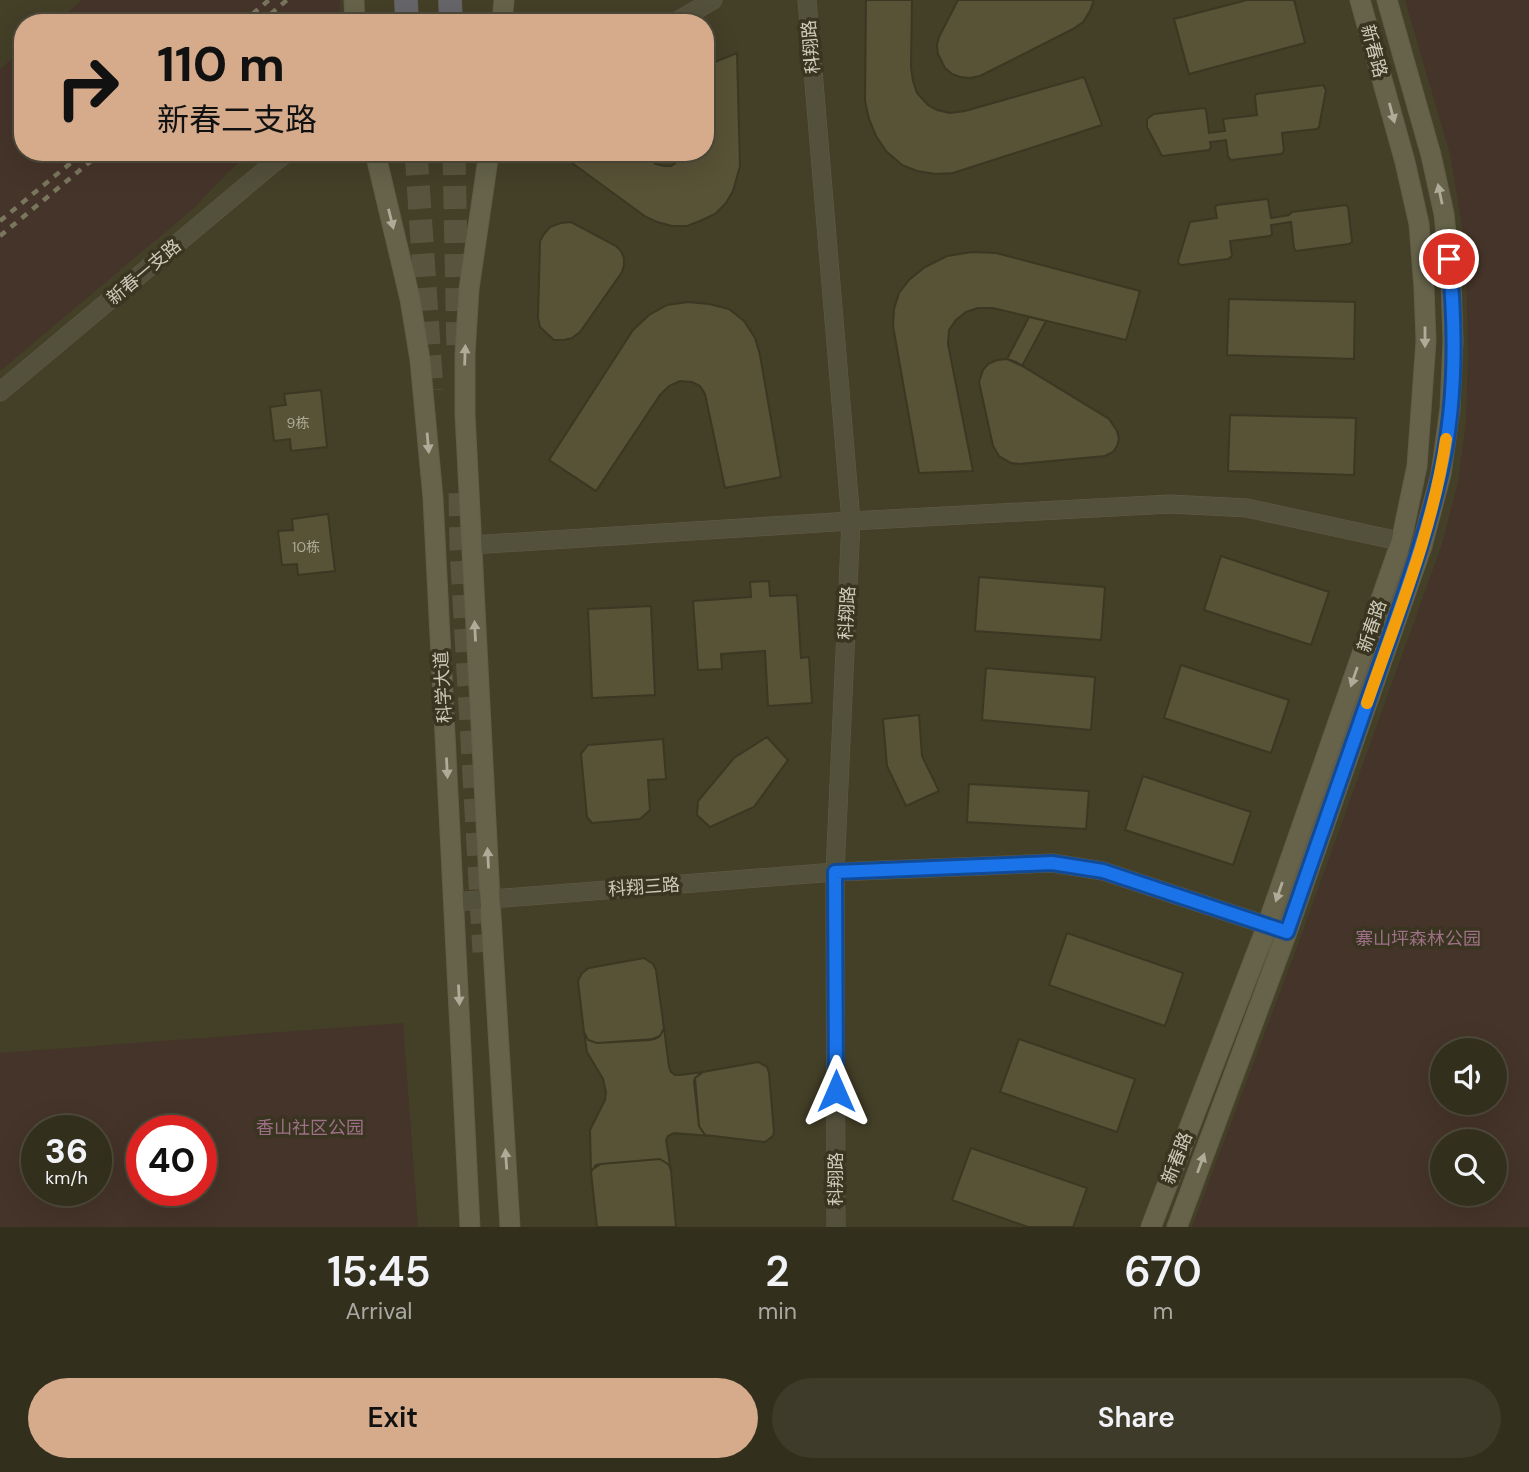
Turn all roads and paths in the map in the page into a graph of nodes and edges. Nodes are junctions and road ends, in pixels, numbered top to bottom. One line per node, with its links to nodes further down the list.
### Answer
1 (713, 0): 5 (street)
2 (807, 0): 12 (street, 科翔路)
3 (1360, 0): 13 (main road, 新春路, one-way to 13)
4 (1387, 0): 15 (main road, 新春路, one-way to 4)
5 (689, 14)
6 (276, 161): 9 (street, 新春一支路)
7 (377, 161): 10 (main road, 科学大道, one-way to 10)
8 (488, 161): 11 (main road, 科学大道, one-way to 8)
9 (0, 392)
10 (433, 498): 11 (main road); 18 (main road, 科学大道, one-way to 18)
11 (469, 499): 14 (main road, 科学大道)
12 (851, 520): 13 (street); 14 (street); 16 (street, 科翔路)
13 (1401, 542): 15 (street); 19 (main road, 新春路, one-way to 19)
14 (471, 545): 17 (main road, 科学大道, one-way to 14)
15 (1422, 546): 20 (main road, 新春路)
16 (835, 872): 17 (street, 科翔三路); 19 (street, 科翔三路); 23 (street, 科翔路)
17 (490, 899): 18 (street, 科翔三路); 22 (main road, 科学大道, one-way to 17)
18 (454, 902): 21 (main road, 科学大道, one-way to 21)
19 (1267, 926): 20 (street, 科翔三路); 24 (main road, 新春路)
20 (1287, 932): 25 (main road, 新春路, one-way to 20)
21 (470, 1227)
22 (510, 1227)
23 (836, 1227)
24 (1150, 1227)
25 (1177, 1227)

